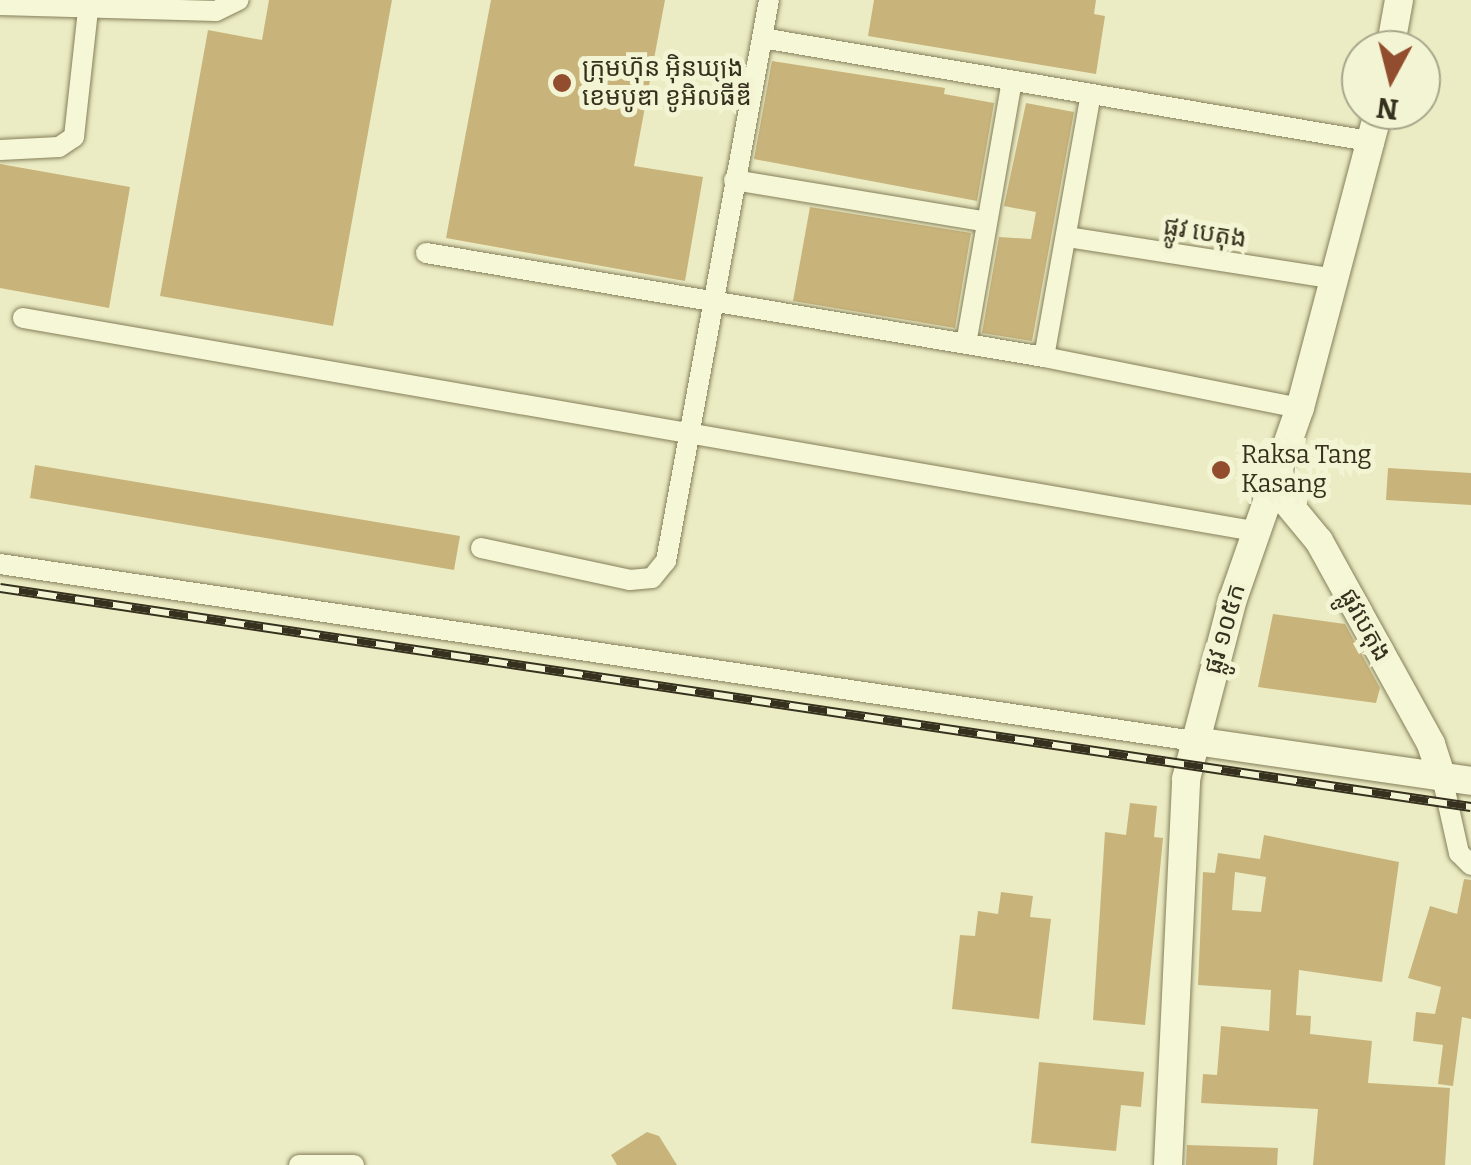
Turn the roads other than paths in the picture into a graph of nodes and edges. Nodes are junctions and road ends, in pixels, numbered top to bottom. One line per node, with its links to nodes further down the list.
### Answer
1 (239, 0): 5 (street)
2 (769, 0): 8 (street)
3 (1399, 0): 7 (main road)
4 (0, 5): 6 (street)
5 (132, 6): 6 (street)
6 (88, 10): 13 (street)
7 (1394, 30)
8 (762, 38): 9 (street); 14 (street)
9 (1012, 81): 10 (street); 15 (street)
10 (1090, 94): 12 (street); 16 (street)
11 (1376, 130): 12 (main road, ផ្លូវ ១០៥ក)
12 (1374, 142): 18 (main road, ផ្លូវ ១០៥ក)
13 (0, 150)
14 (734, 180): 15 (street); 19 (street)
15 (986, 222): 21 (street)
16 (1066, 237): 18 (street, ផ្លូវ បេតុង); 22 (street)
17 (426, 253): 19 (street)
18 (1335, 278): 23 (main road, ផ្លូវ ១០៥ក)
19 (710, 301): 21 (street); 24 (street)
20 (22, 318): 24 (street)
21 (966, 344): 22 (street)
22 (1044, 357): 23 (street)
23 (1300, 408): 25 (main road, ផ្លូវ ១០៥ក)
24 (688, 434): 26 (street); 27 (street)
25 (1271, 483): 26 (main road, ផ្លូវ ១០៥ក); 30 (main road, ផ្លូវបេតុង)
26 (1254, 532): 29 (main road, ផ្លូវ ១០៥ក)
27 (481, 548)
28 (0, 564): 29 (street)
29 (1194, 740): 30 (main road); 35 (main road, ផ្លូវ ១០៥ក)
30 (1442, 777): 31 (main road); 32 (street)
31 (1471, 782)
32 (1471, 865)
33 (299, 1165): 34 (street)
34 (354, 1165)
35 (1168, 1165)

